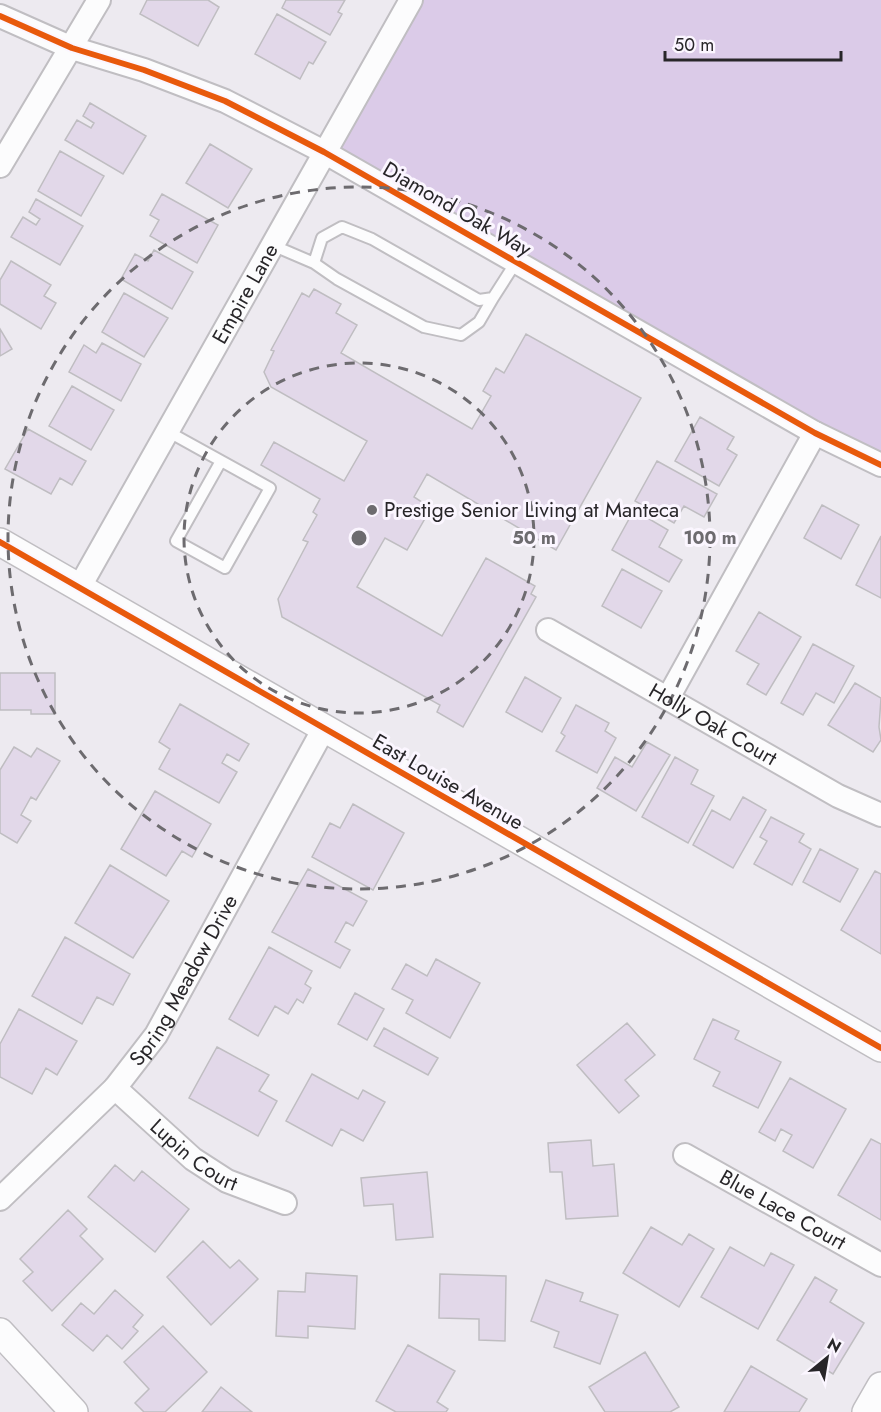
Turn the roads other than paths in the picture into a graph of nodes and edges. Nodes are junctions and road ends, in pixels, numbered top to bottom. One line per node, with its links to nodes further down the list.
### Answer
1 (99, 0): 4 (street)
2 (411, 0): 5 (street, Empire Lane)
3 (0, 16): 4 (street, Diamond Oak Way)
4 (72, 48): 5 (street, Diamond Oak Way); 6 (street)
5 (324, 152): 7 (street, Empire Lane); 8 (street, Diamond Oak Way)
6 (0, 166)
7 (272, 244): 9 (lane); 11 (street, Empire Lane)
8 (516, 262): 10 (lane); 12 (street, Diamond Oak Way)
9 (314, 263): 10 (lane); 10 (lane)
10 (493, 298)
11 (167, 431): 13 (lane); 16 (street, Empire Lane)
12 (815, 433): 14 (street, Diamond Oak Way); 18 (street)
13 (221, 461): 13 (lane)
14 (881, 465)
15 (0, 542): 16 (street, East Louise Avenue)
16 (79, 588): 19 (street, East Louise Avenue)
17 (548, 630): 18 (street, Holly Oak Court)
18 (668, 699): 20 (street, Holly Oak Court)
19 (323, 730): 21 (street, East Louise Avenue); 22 (street, Spring Meadow Drive)
20 (881, 815)
21 (881, 1048)
22 (115, 1088): 24 (street, Spring Meadow Drive); 25 (street, Lupin Court)
23 (685, 1155): 26 (street, Blue Lace Court)
24 (0, 1200)
25 (285, 1203)
26 (881, 1265)
27 (0, 1332): 29 (street)
28 (881, 1386): 30 (street)
29 (74, 1412)
30 (866, 1412)

